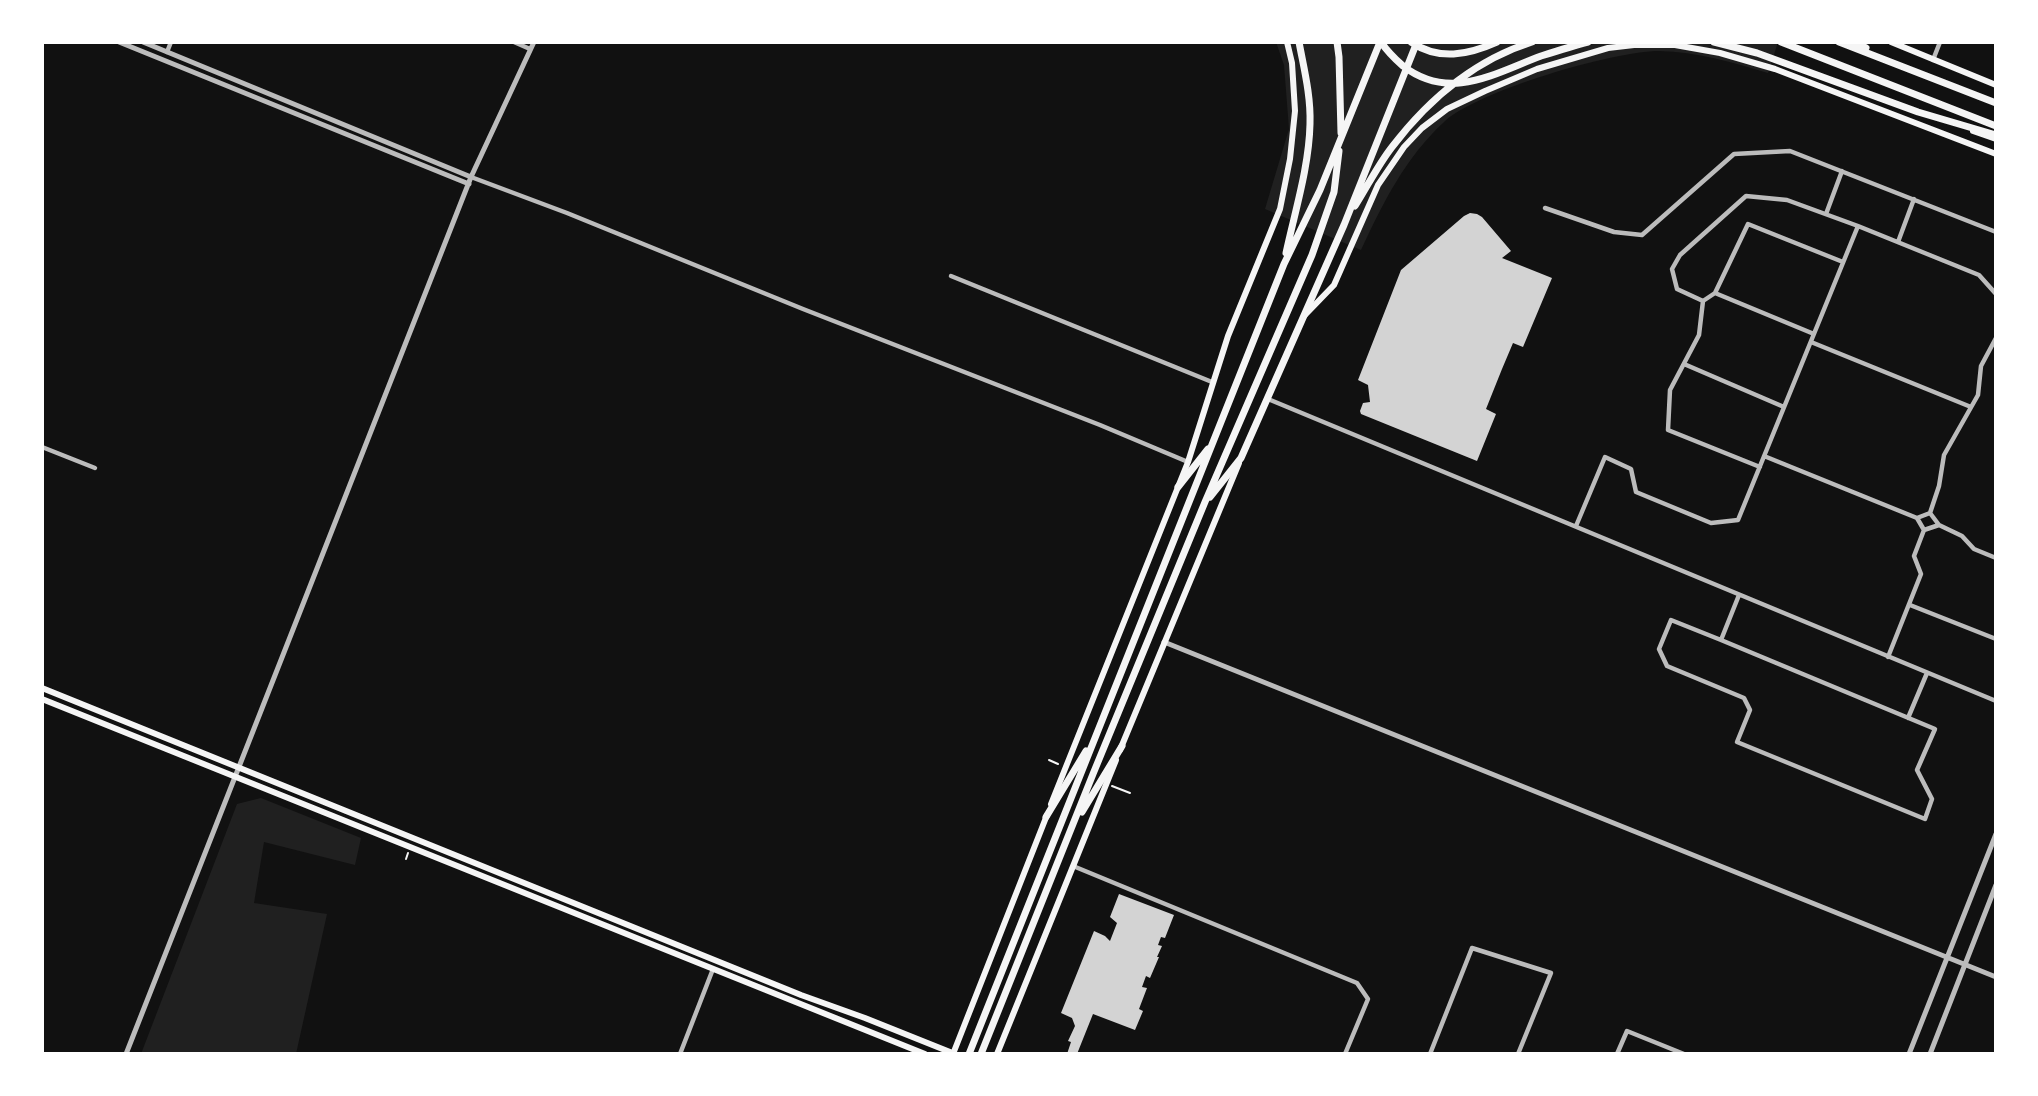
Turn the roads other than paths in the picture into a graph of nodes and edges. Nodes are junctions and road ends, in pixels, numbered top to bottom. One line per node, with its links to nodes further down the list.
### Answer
1 (119, 42): 32 (street)
2 (143, 42): 23 (street)
3 (171, 42): 23 (street)
4 (514, 42): 22 (street)
5 (534, 42): 22 (street)
6 (1287, 42): 51 (main road)
7 (1299, 42): 41 (highway)
8 (1337, 42): 63 (highway)
9 (1381, 42): 14 (highway); 41 (highway)
10 (1411, 42): 12 (highway)
11 (1417, 42): 36 (highway)
12 (1497, 42)
13 (1532, 42): 36 (highway)
14 (1588, 42)
15 (1714, 42): 29 (highway)
16 (1781, 42): 28 (highway)
17 (1839, 42): 25 (highway)
18 (1854, 42): 25 (highway)
19 (1891, 42): 24 (main road)
20 (1940, 42): 24 (street)
21 (1607, 45): 30 (main road); 46 (main road)
22 (530, 49): 32 (street)
23 (167, 52): 32 (street)
24 (1933, 60): 26 (main road)
25 (1897, 65): 27 (highway)
26 (1996, 85)
27 (1995, 103)
28 (1996, 126)
29 (1996, 137)
30 (1996, 154)
31 (1842, 171): 33 (street); 34 (street); 35 (street)
32 (470, 180): 59 (street); 83 (street)
33 (1914, 199): 38 (street); 39 (street)
34 (1545, 208)
35 (1826, 214): 37 (street); 45 (street)
36 (1344, 225): 46 (highway)
37 (1858, 226): 39 (street); 40 (street)
38 (1996, 232)
39 (1898, 242): 44 (street)
40 (1843, 262): 43 (street); 47 (street)
41 (1284, 264): 55 (highway)
42 (951, 276): 51 (street)
43 (1715, 293): 45 (street); 47 (street)
44 (1996, 294)
45 (1703, 301): 50 (street)
46 (1303, 317): 52 (highway)
47 (1814, 334): 49 (street)
48 (1996, 338): 54 (street)
49 (1811, 342): 53 (street); 54 (street)
50 (1684, 364): 53 (street); 60 (street)
51 (1212, 382): 59 (main road)
52 (1268, 399): 58 (highway); 67 (street)
53 (1784, 407): 57 (street)
54 (1971, 407): 64 (street)
55 (1213, 443): 62 (highway); 81 (highway)
56 (42, 447): 61 (street)
57 (1764, 456): 60 (street); 65 (street)
58 (1241, 458): 63 (highway); 74 (main road)
59 (1188, 462): 62 (main road)
60 (1759, 467): 67 (street)
61 (95, 468)
62 (1178, 487): 85 (main road)
63 (1205, 502): 86 (highway)
64 (1930, 513): 65 (street); 66 (street)
65 (1917, 518): 68 (street)
66 (1939, 525): 68 (street); 69 (street)
67 (1576, 527): 70 (street)
68 (1924, 530): 71 (street)
69 (1996, 558)
70 (1739, 595): 73 (street); 75 (street)
71 (1910, 605): 72 (street); 75 (street)
72 (1996, 639)
73 (1721, 640): 80 (street); 80 (street)
74 (1164, 642): 82 (main road); 90 (street)
75 (1888, 657): 76 (street)
76 (1927, 673): 79 (street); 80 (street)
77 (42, 688): 83 (main road)
78 (42, 699): 84 (main road)
79 (1996, 701)
80 (1908, 718)
81 (1097, 733): 85 (highway); 98 (highway)
82 (1122, 746): 86 (highway); 88 (main road)
83 (239, 768): 84 (street); 97 (main road)
84 (236, 777): 92 (main road); 94 (street)
85 (1046, 817): 97 (main road)
86 (1071, 830): 99 (highway)
87 (1996, 834): 90 (street)
88 (1073, 866): 100 (main road); 101 (street)
89 (1996, 886): 91 (street)
90 (1947, 957): 91 (street); 106 (street)
91 (1965, 965): 93 (street); 107 (street)
92 (713, 969): 95 (street); 96 (main road)
93 (1996, 977)
94 (126, 1054)
95 (680, 1054)
96 (925, 1054)
97 (954, 1054)
98 (969, 1054)
99 (982, 1054)
100 (997, 1054)
101 (1345, 1054)
102 (1430, 1054): 103 (street)
103 (1518, 1054)
104 (1617, 1054): 105 (street)
105 (1684, 1054)
106 (1909, 1054)
107 (1930, 1054)

